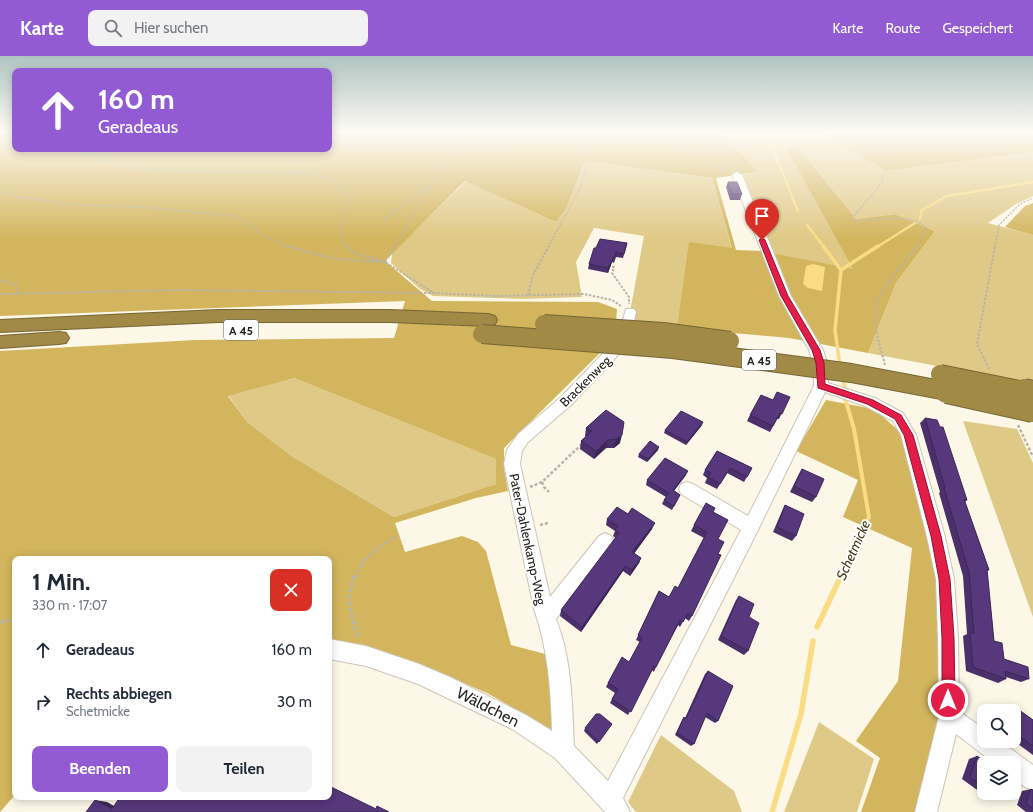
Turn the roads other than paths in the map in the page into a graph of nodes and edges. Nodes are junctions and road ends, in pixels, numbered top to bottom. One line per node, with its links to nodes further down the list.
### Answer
1 (737, 175): 6 (street)
2 (630, 312): 9 (street, Brackenweg)
3 (0, 326): 4 (highway, A 45)
4 (485, 327): 5 (highway, A 45); 7 (highway, A 45, bridge); 8 (highway, A 45, bridge)
5 (0, 342)
6 (821, 386): 11 (street); 15 (street)
7 (1033, 393)
8 (1033, 410)
9 (523, 438): 13 (street, Pater-Dahlenkamp-Weg)
10 (687, 489): 11 (street)
11 (751, 527): 20 (street)
12 (604, 541): 13 (street, Pater-Dahlenkamp-Weg)
13 (546, 617): 16 (street, Pater-Dahlenkamp-Weg)
14 (332, 650): 16 (street, Wäldchen)
15 (948, 716): 17 (street); 21 (street)
16 (562, 750): 20 (street, Wäldchen)
17 (1002, 756)
18 (1021, 770): 19 (street)
19 (1033, 779)
20 (614, 806)
21 (926, 812)

